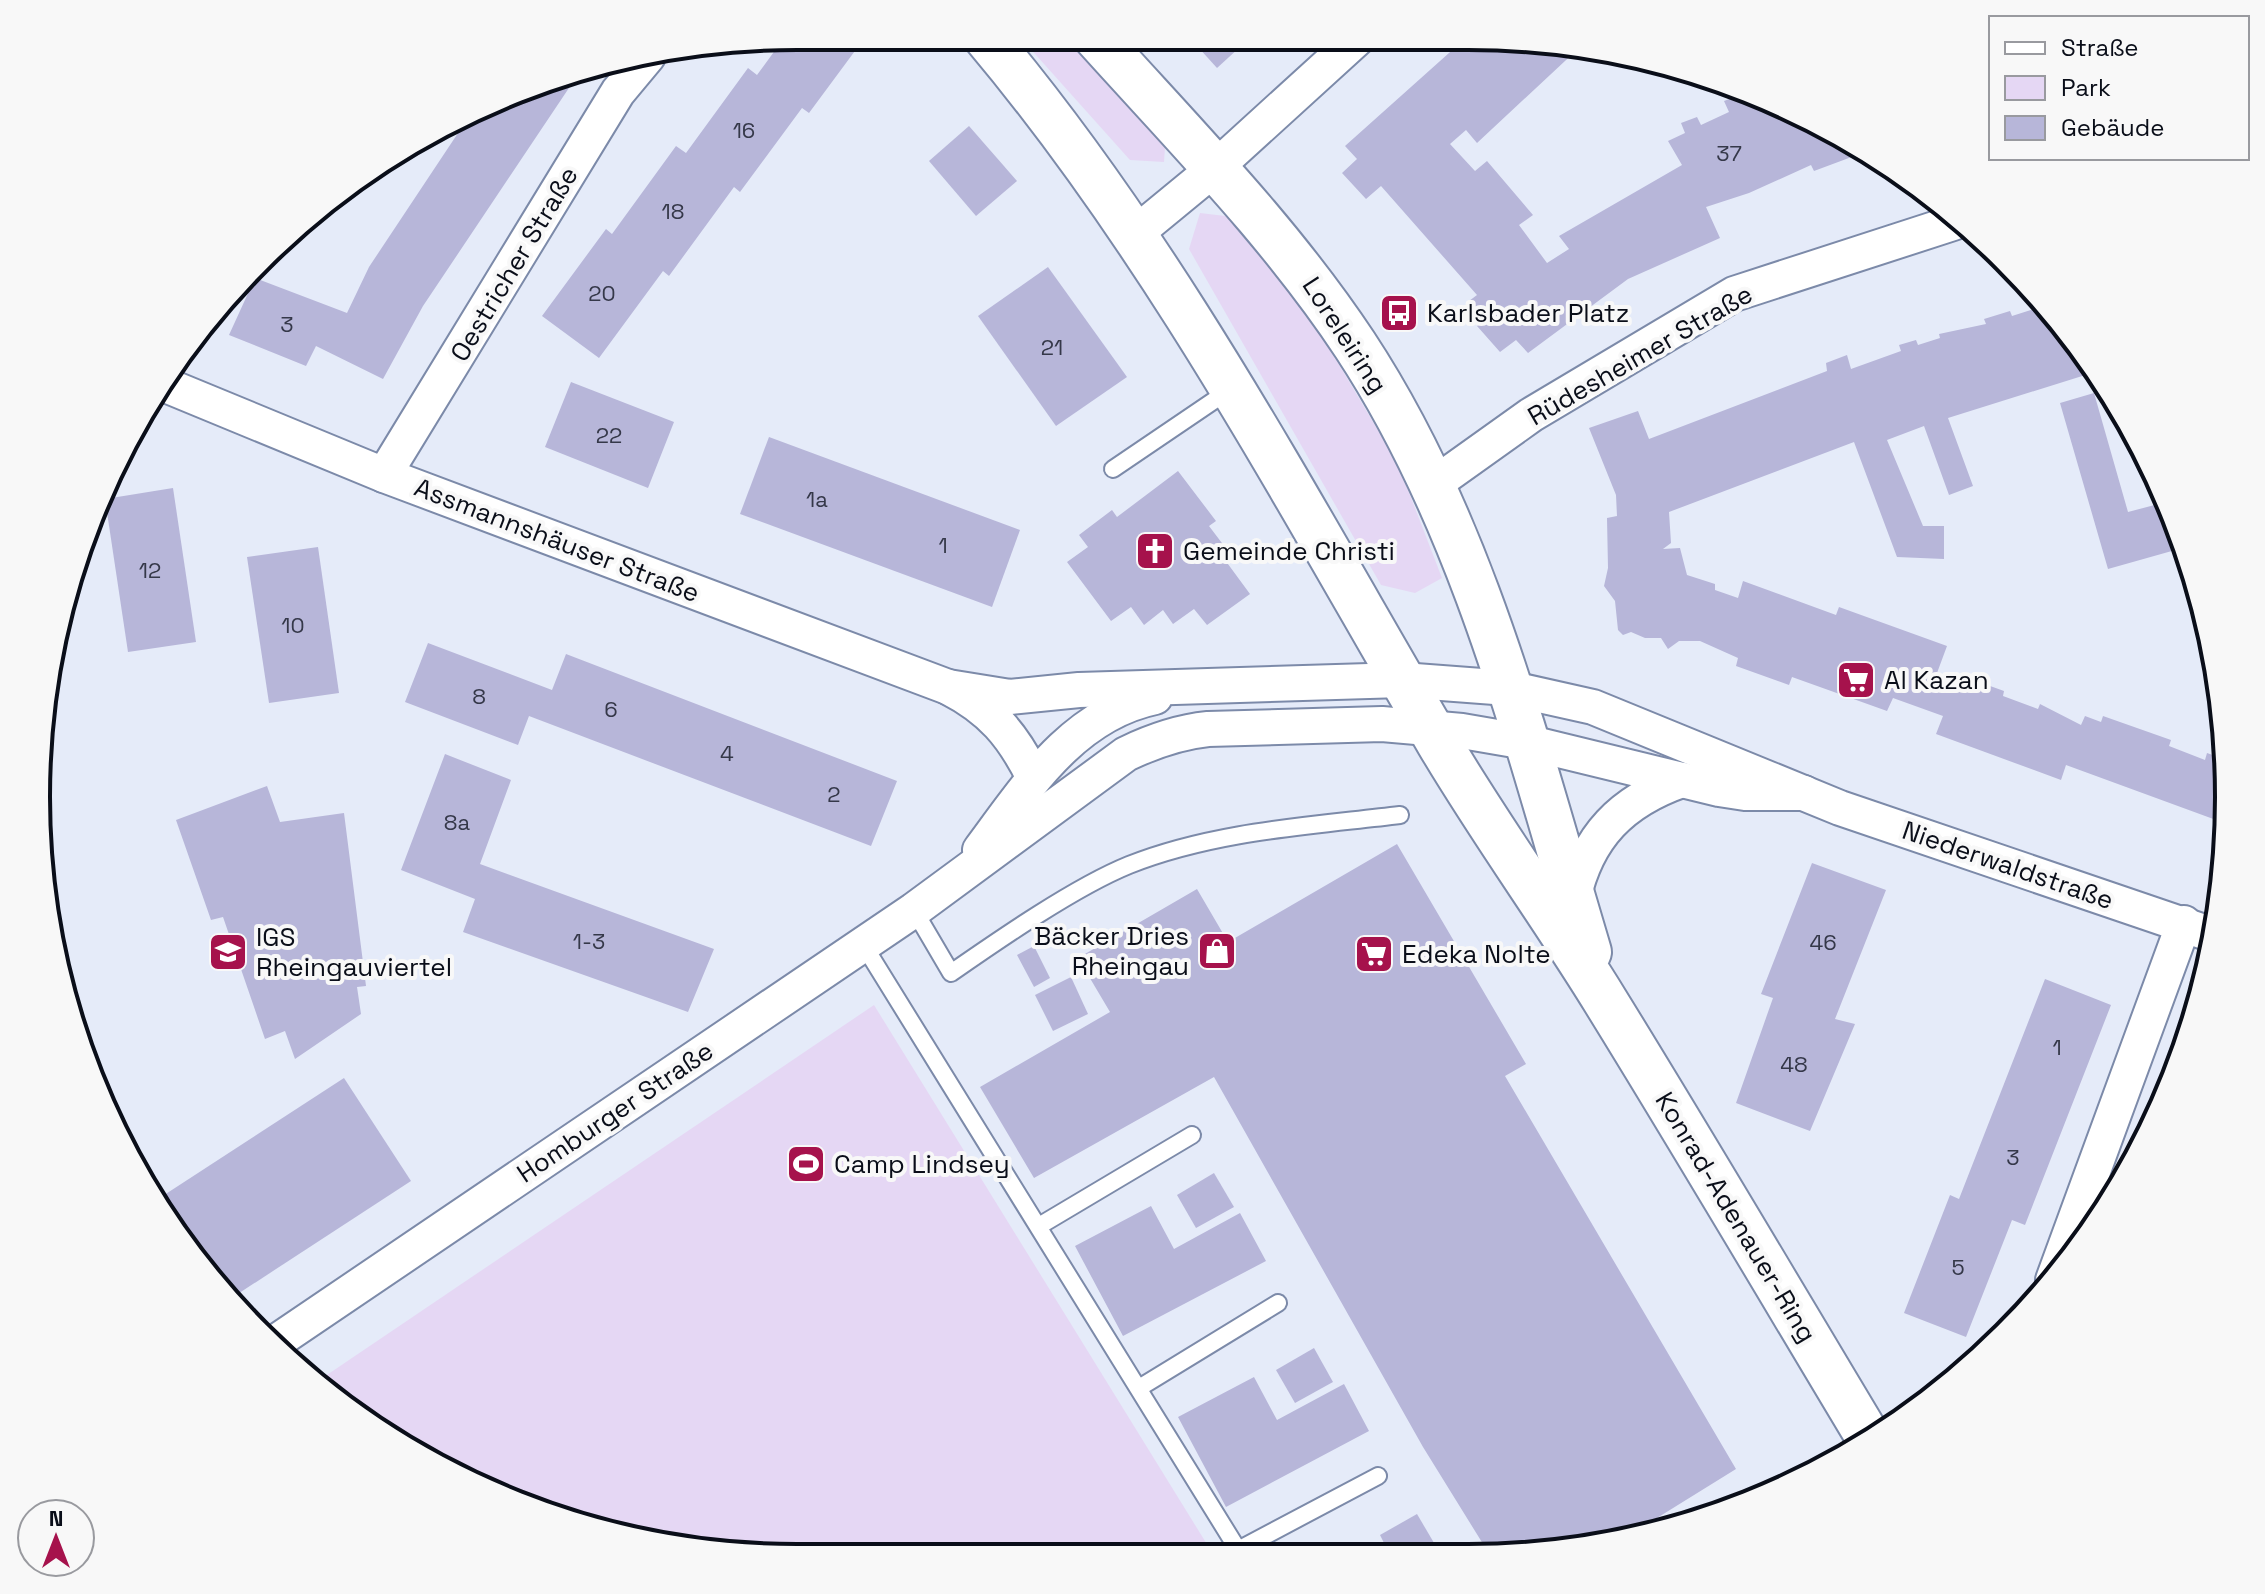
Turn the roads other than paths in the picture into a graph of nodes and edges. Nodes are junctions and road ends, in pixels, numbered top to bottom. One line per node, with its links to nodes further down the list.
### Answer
1 (997, 50): 7 (main road)
2 (1108, 50): 5 (main road, Loreleiring)
3 (1345, 50): 5 (street)
4 (639, 67): 11 (street, Oestricher Straße)
5 (1215, 168): 7 (street); 12 (main road, Loreleiring)
6 (1948, 225): 12 (street, Rüdesheimer Straße)
7 (1136, 233): 9 (main road)
8 (172, 388): 11 (street, Assmannshäuser Straße)
9 (1232, 388): 10 (lane); 13 (main road)
10 (1113, 469)
11 (384, 475): 15 (street, Assmannshäuser Straße)
12 (1433, 485): 16 (main road, Loreleiring)
13 (1402, 680): 14 (street); 16 (street); 17 (main road, Konrad-Adenauer-Ring)
14 (1214, 685): 15 (street, Assmannshäuser Straße); 19 (street, Homburger Straße)
15 (948, 687): 19 (street, Assmannshäuser Straße)
16 (1508, 688): 18 (main road, Konrad-Adenauer-Ring); 21 (street, Niederwaldstraße)
17 (1431, 728): 18 (street); 23 (street, Homburger Straße); 28 (main road, Konrad-Adenauer-Ring)
18 (1526, 742): 20 (street, Niederwaldstraße); 24 (main road, Konrad-Adenauer-Ring)
19 (1034, 778): 23 (street, Homburger Straße)
20 (1682, 780): 21 (street, Niederwaldstraße); 24 (street)
21 (1804, 793): 26 (street, Niederwaldstraße)
22 (1400, 815): 25 (lane)
23 (958, 879): 25 (street, Homburger Straße)
24 (1573, 899): 28 (main road, Konrad-Adenauer-Ring)
25 (914, 910): 27 (street, Homburger Straße)
26 (2198, 929): 31 (street)
27 (863, 944): 30 (lane); 33 (street, Homburger Straße)
28 (1603, 998): 35 (main road, Konrad-Adenauer-Ring)
29 (1192, 1135): 30 (lane)
30 (1039, 1226): 34 (lane)
31 (2070, 1240)
32 (1278, 1303): 34 (lane)
33 (282, 1338)
34 (1139, 1388): 37 (lane)
35 (1864, 1430)
36 (1378, 1476): 38 (lane)
37 (1234, 1544)
38 (1254, 1544)

